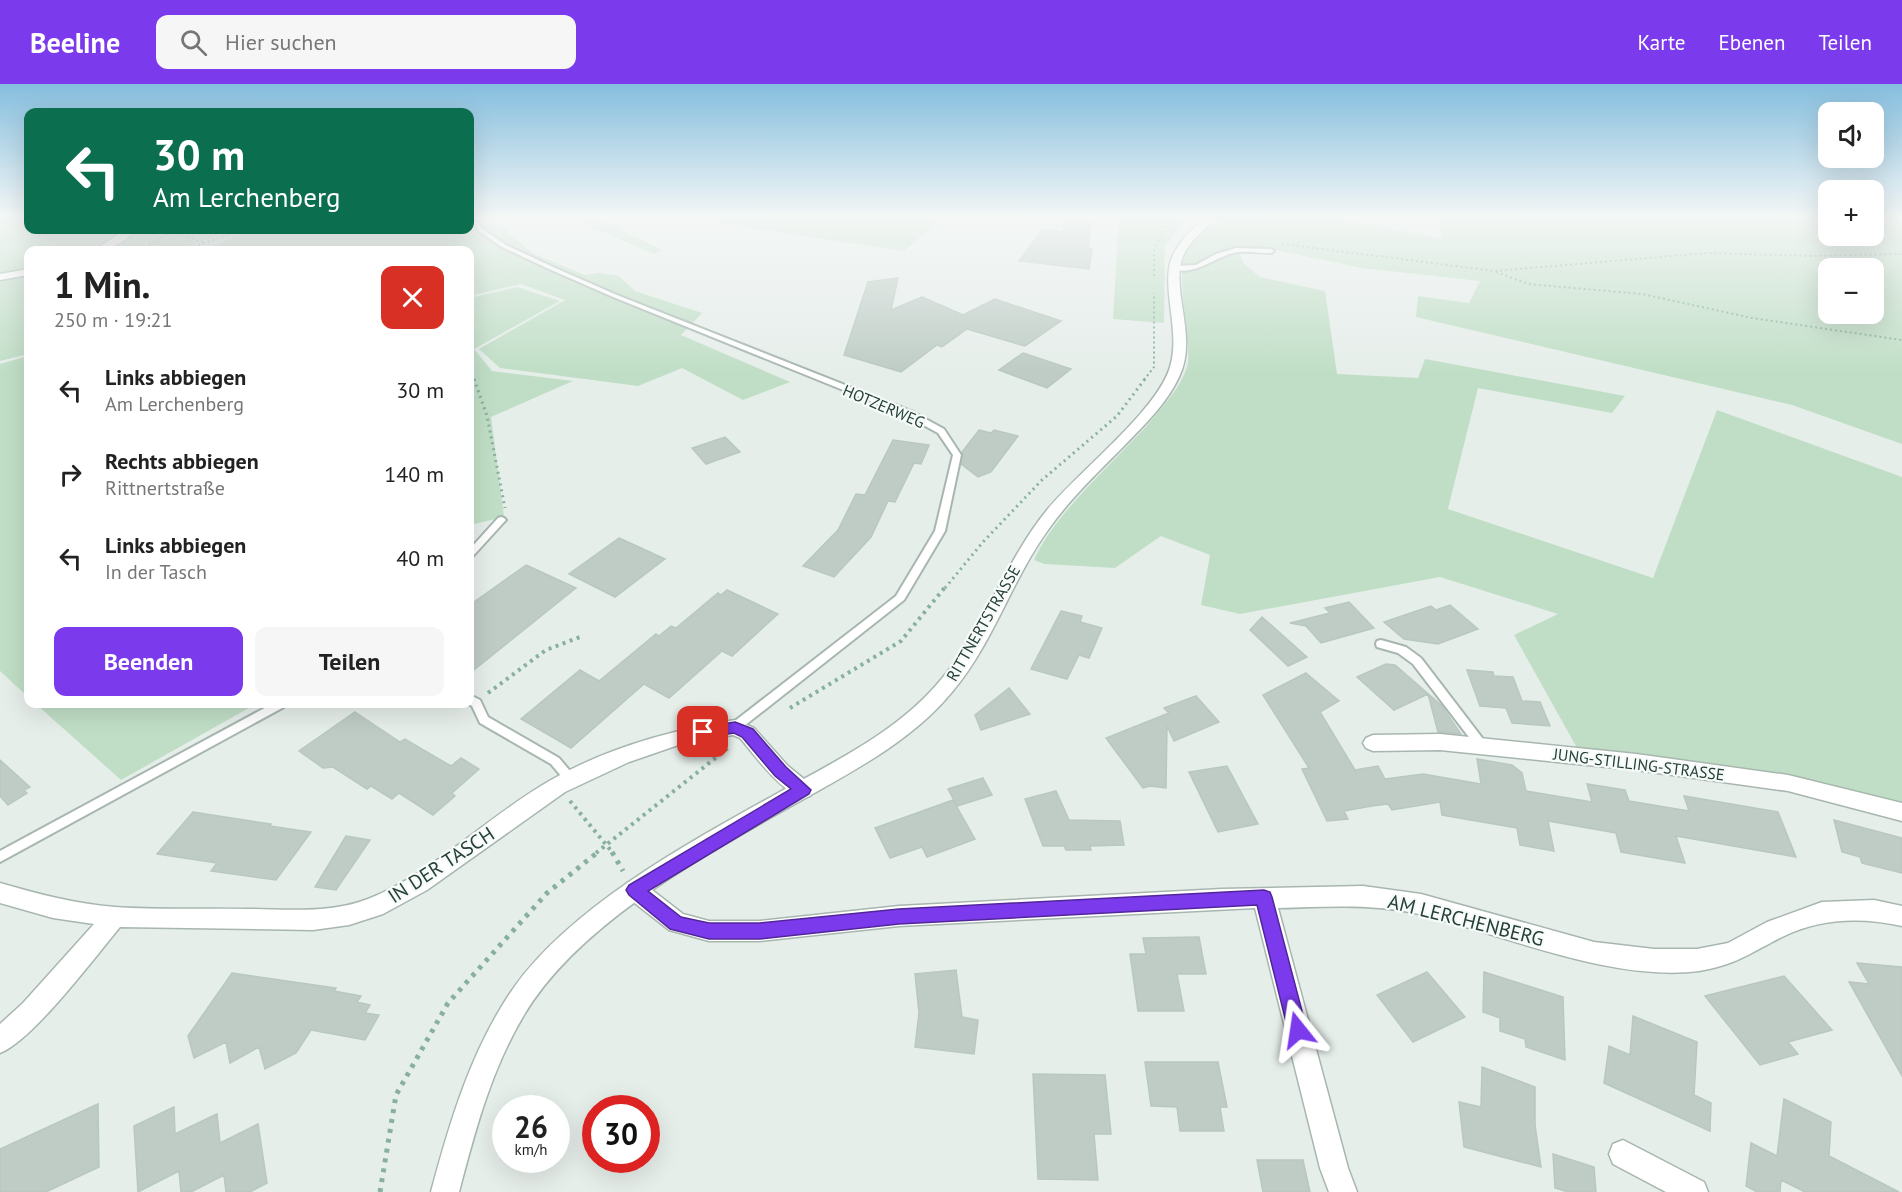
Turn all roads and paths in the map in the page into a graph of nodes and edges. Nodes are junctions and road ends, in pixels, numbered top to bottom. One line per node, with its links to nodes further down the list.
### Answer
1 (1174, 268): 23 (street, RITTNERTSTRASSE)
2 (553, 269): 16 (lane, HOTZERWEG)
3 (1154, 269): 16 (path)
4 (1470, 269): 6 (path)
5 (1534, 269): 6 (path)
6 (1495, 272): 9 (path)
7 (24, 273): 8 (street)
8 (0, 277)
9 (1902, 340)
10 (474, 380): 11 (path)
11 (501, 520): 12 (lane)
12 (474, 550)
13 (580, 637): 15 (path)
14 (1381, 644): 21 (lane)
15 (474, 700)
16 (769, 700): 19 (lane, HOTZERWEG)
17 (474, 703): 22 (lane)
18 (273, 708): 26 (lane)
19 (741, 730): 22 (street, IN DER TASCH); 23 (street); 25 (path)
20 (1373, 743): 21 (street, JUNG-STILLING-STRASSE)
21 (1482, 746): 24 (street, JUNG-STILLING-STRASSE)
22 (564, 783): 25 (path); 31 (street, IN DER TASCH)
23 (803, 790): 27 (street, RITTNERTSTRASSE)
24 (1902, 812)
25 (607, 844): 27 (path); 34 (path)
26 (0, 857)
27 (635, 890): 29 (street, AM LERCHENBERG); 35 (street, RITTNERTSTRASSE)
28 (0, 893): 31 (street, IN DER TASCH)
29 (1264, 897): 30 (street, AM LERCHENBERG); 36 (street)
30 (1902, 916)
31 (115, 917): 32 (street)
32 (0, 1041)
33 (1623, 1154): 37 (street)
34 (380, 1192)
35 (445, 1192)
36 (1343, 1192)
37 (1694, 1192)

